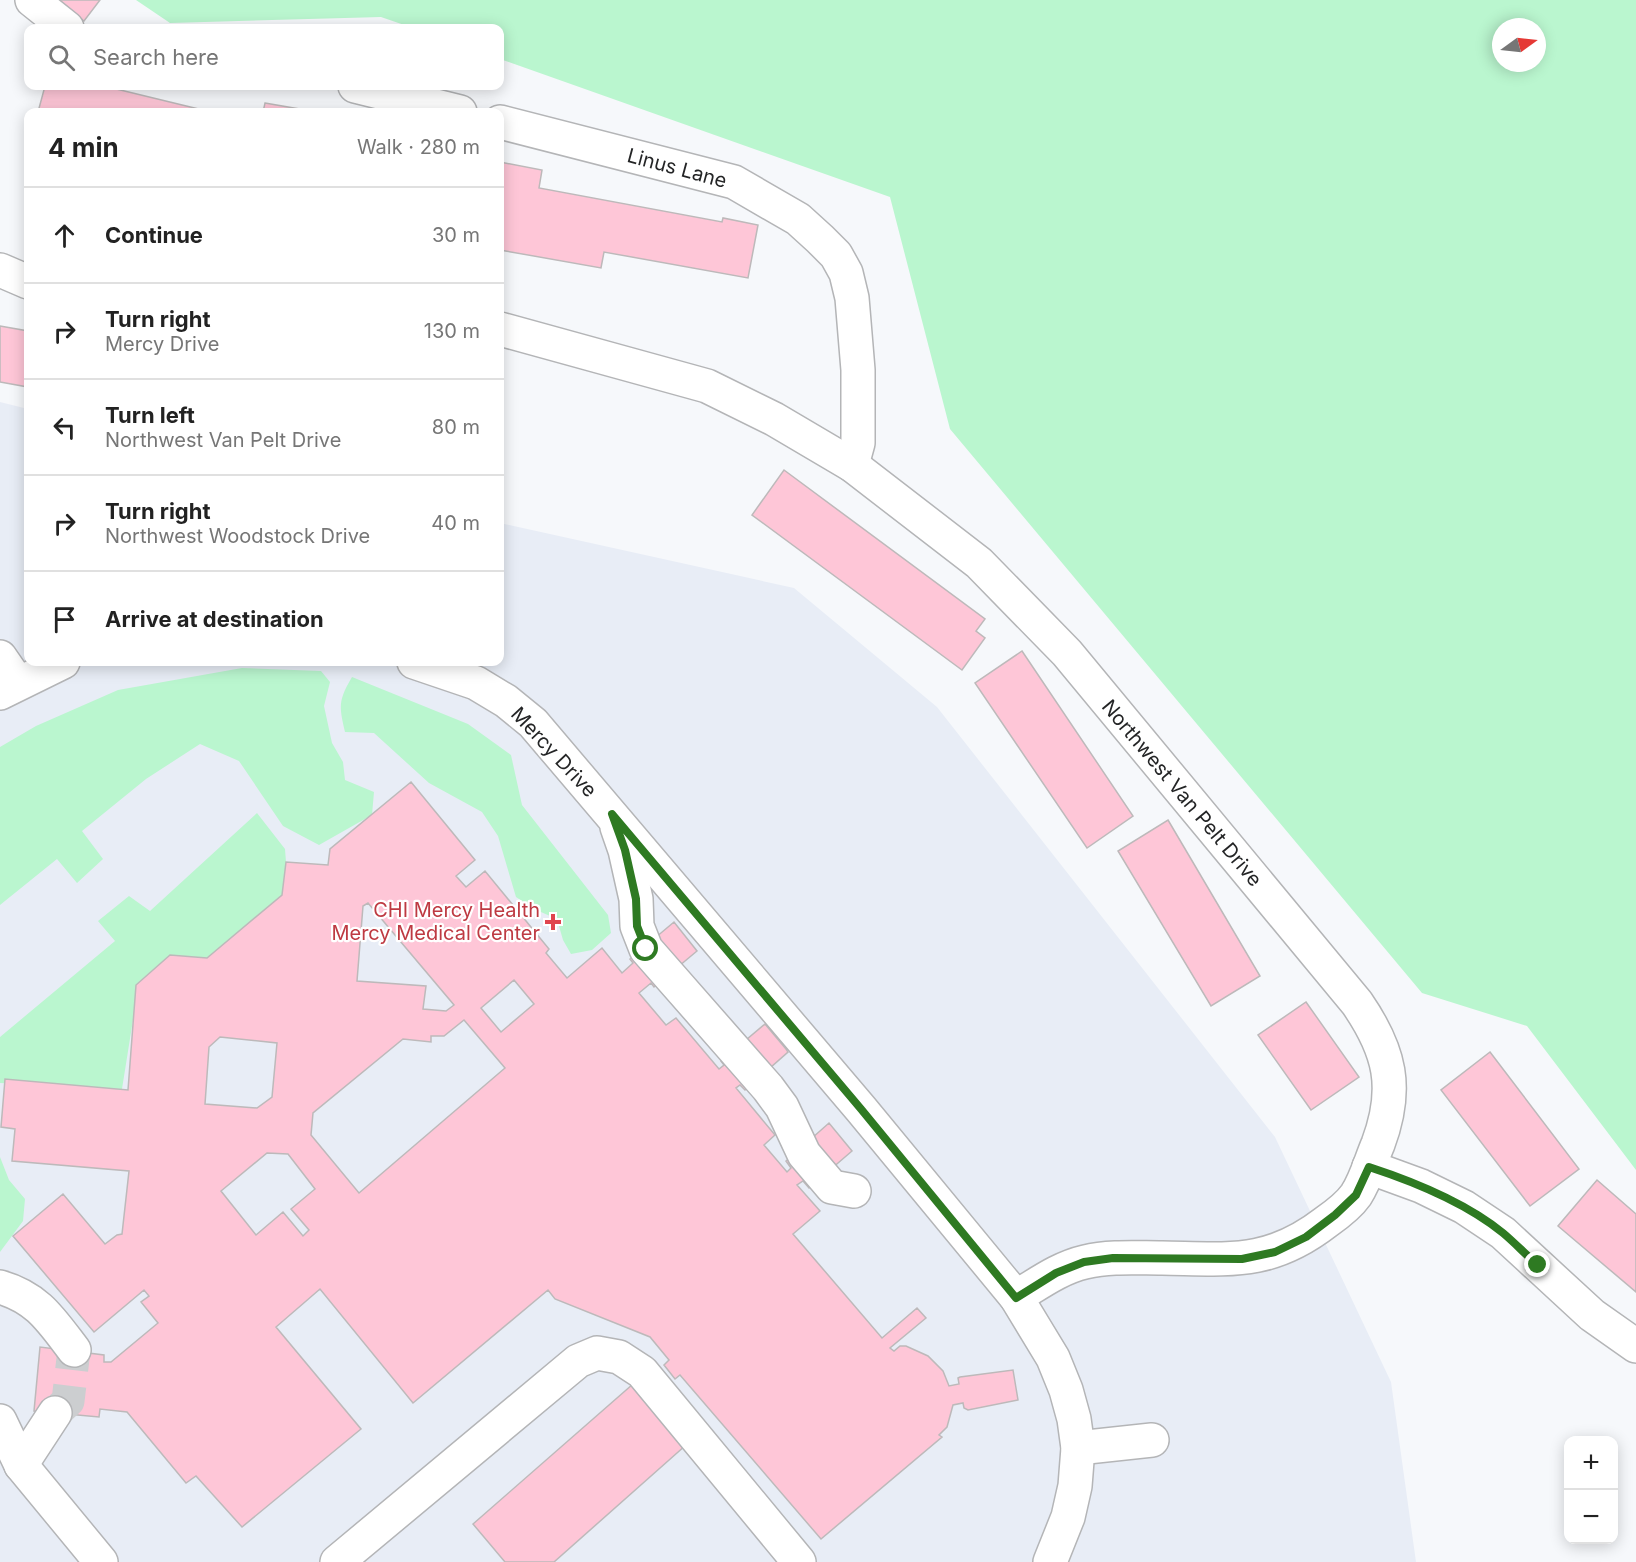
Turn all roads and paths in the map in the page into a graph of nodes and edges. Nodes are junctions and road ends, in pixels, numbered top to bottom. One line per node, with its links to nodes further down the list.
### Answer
1 (32, 0): 2 (street)
2 (62, 24)
3 (371, 90): 4 (street)
4 (444, 108)
5 (504, 124): 9 (street, Linus Lane)
6 (0, 270): 7 (street)
7 (24, 280)
8 (504, 330): 9 (street, Northwest Van Pelt Drive)
9 (852, 465): 14 (street, Northwest Van Pelt Drive)
10 (49, 666): 12 (street)
11 (426, 666): 13 (street, Mercy Drive)
12 (6, 678)
13 (612, 814): 15 (street); 17 (street, Mercy Drive)
14 (1369, 1167): 17 (street, Northwest Van Pelt Drive); 18 (street)
15 (854, 1191)
16 (0, 1287): 19 (street)
17 (1016, 1298): 23 (street, Mercy Drive)
18 (1636, 1346)
19 (74, 1350)
20 (55, 1413): 24 (street)
21 (0, 1421): 24 (street)
22 (1152, 1440): 23 (street)
23 (1078, 1448): 28 (street, Mercy Drive)
24 (21, 1465): 25 (street)
25 (101, 1562)
26 (337, 1562): 27 (street)
27 (799, 1562)
28 (1050, 1562)

